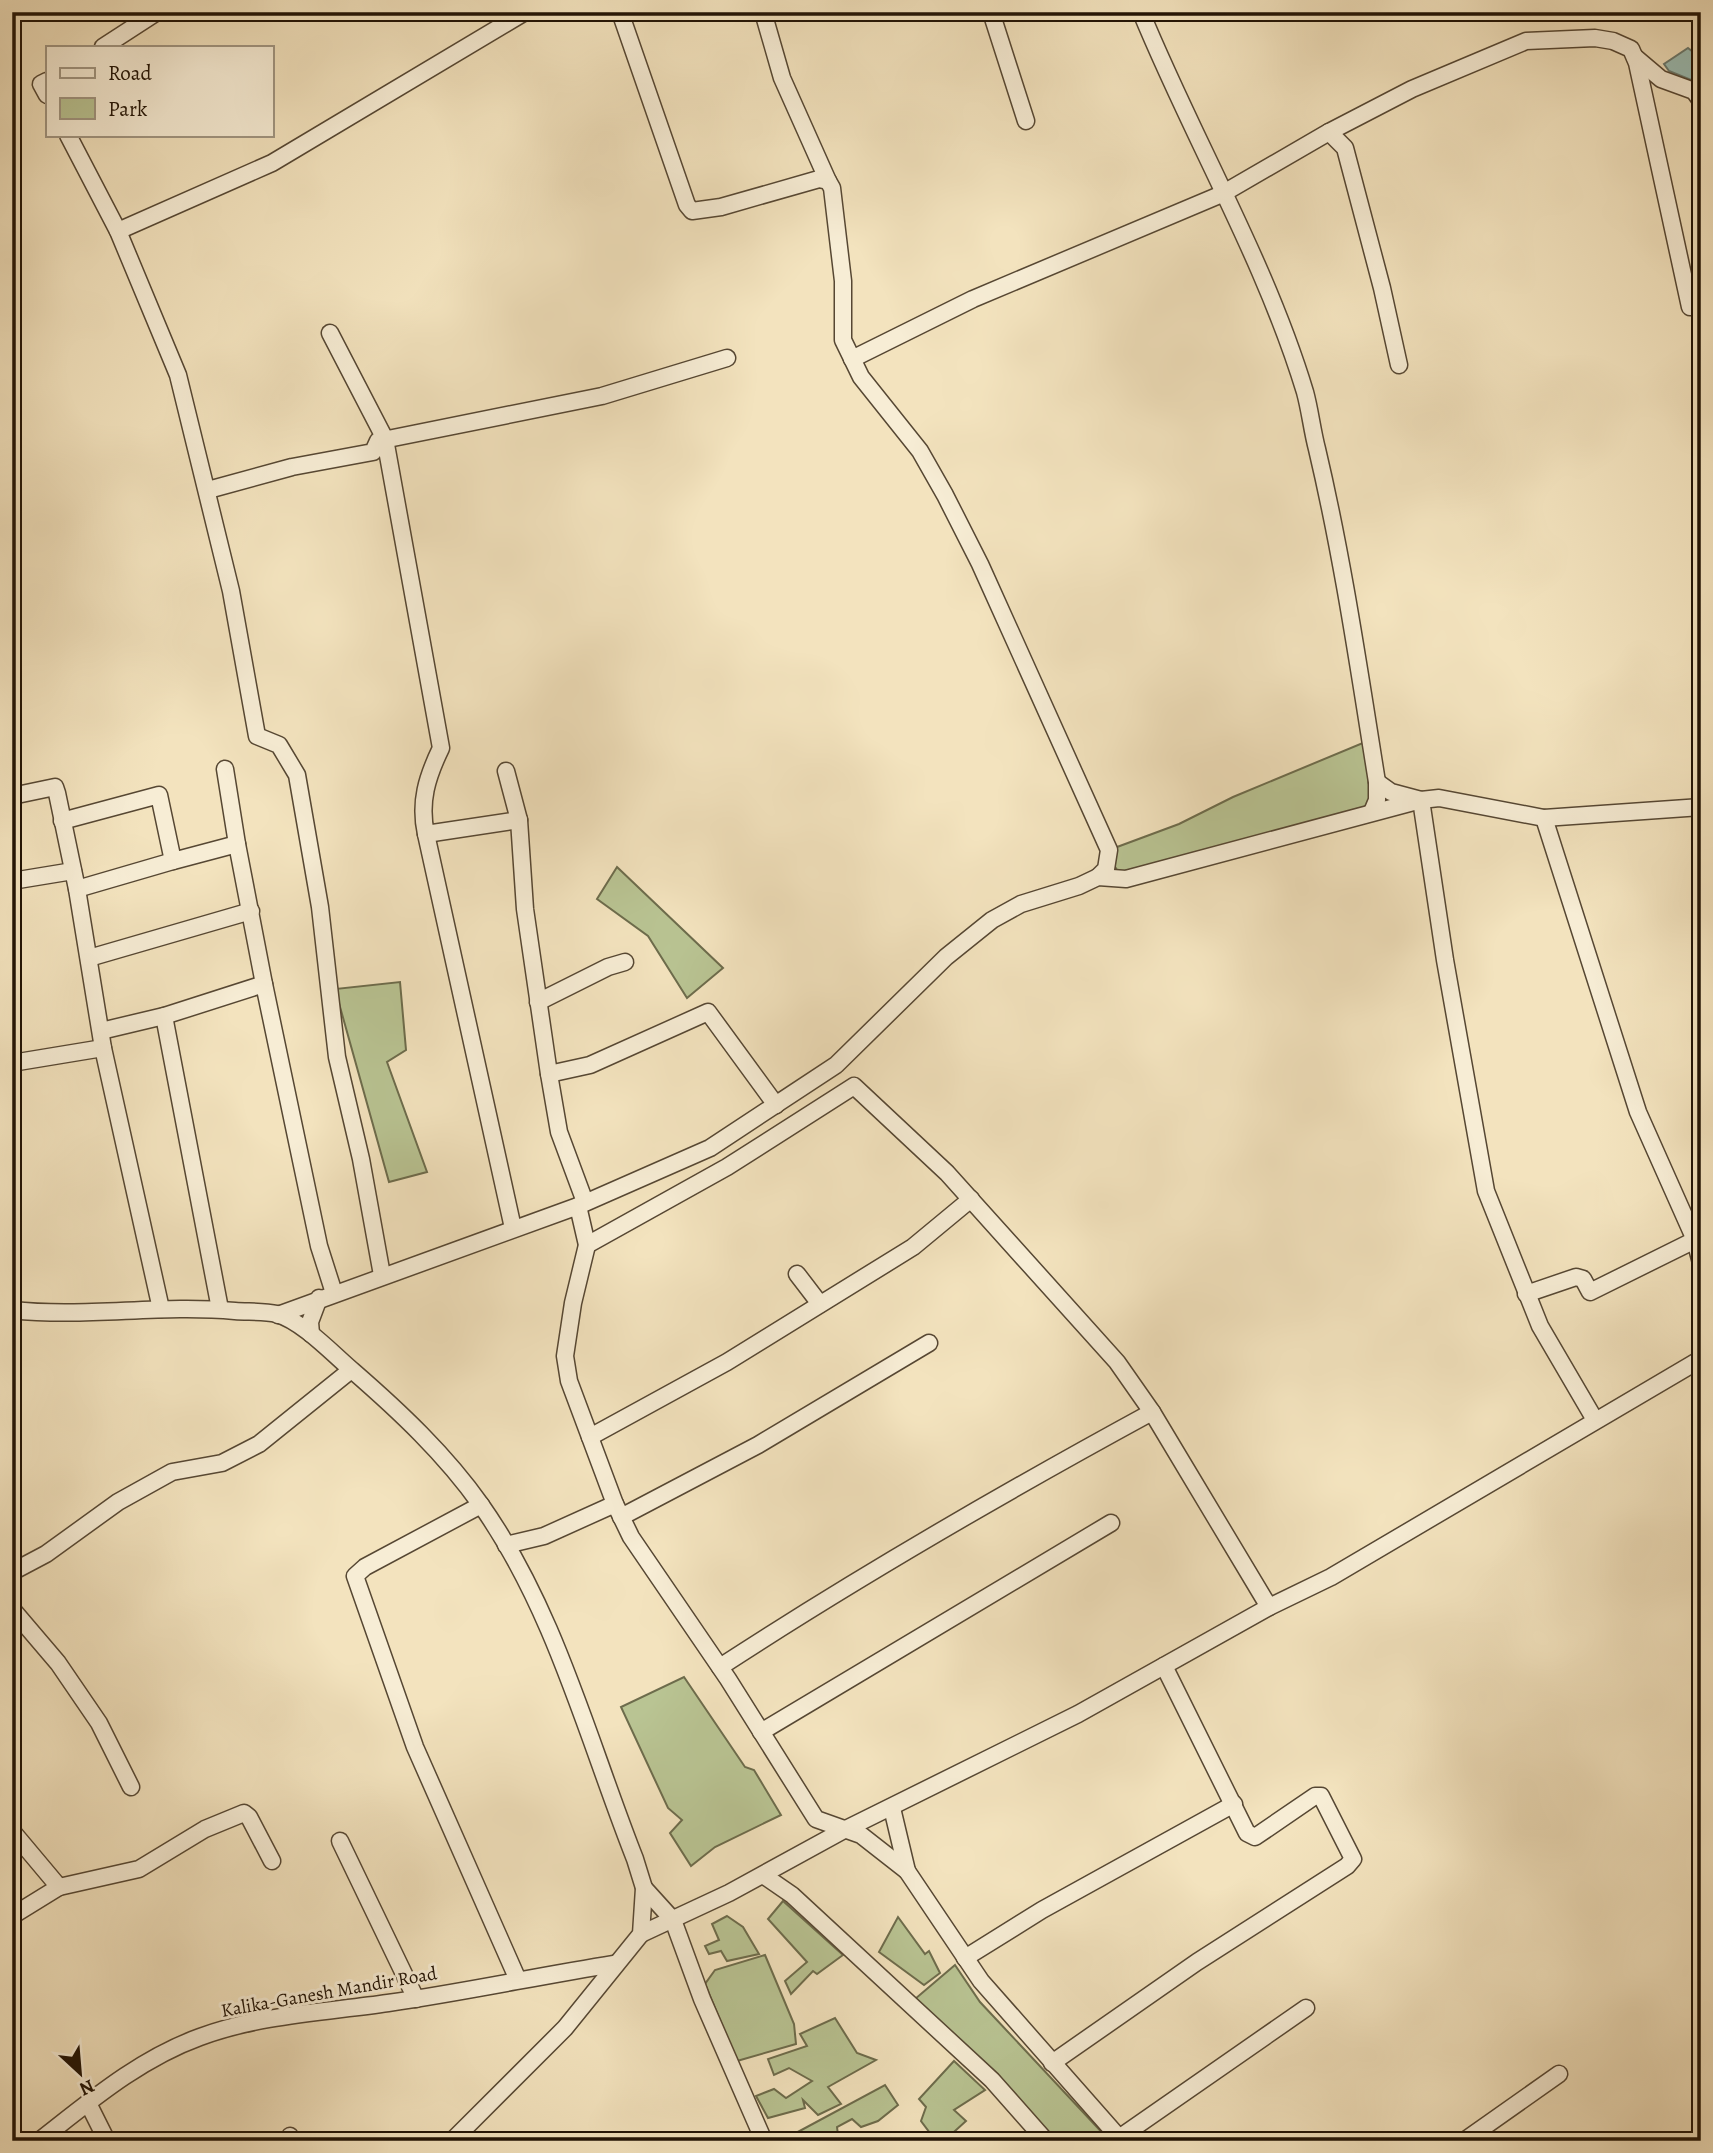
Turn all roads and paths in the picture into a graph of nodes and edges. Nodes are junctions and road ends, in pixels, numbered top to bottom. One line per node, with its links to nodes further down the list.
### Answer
1 (157, 12): 7 (street)
2 (525, 12): 15 (street)
3 (620, 12): 13 (street)
4 (763, 12): 13 (street)
5 (991, 12): 10 (street)
6 (1141, 12): 14 (street)
7 (105, 46)
8 (1634, 57): 9 (street); 11 (street); 16 (street)
9 (1701, 101)
10 (1026, 121)
11 (1329, 132): 14 (street); 20 (street)
12 (69, 136): 15 (street)
13 (828, 181): 19 (street)
14 (1222, 194): 19 (street); 25 (street)
15 (118, 231): 22 (street)
16 (1690, 307)
17 (330, 333): 21 (street)
18 (727, 358): 21 (street)
19 (852, 359): 35 (street)
20 (1399, 365)
21 (384, 439): 22 (street); 33 (street)
22 (208, 490): 61 (street)
23 (225, 769): 34 (street)
24 (506, 771): 31 (street)
25 (1377, 782): 27 (street); 29 (street)
26 (12, 796): 32 (street)
27 (1421, 800): 29 (street); 30 (street); 62 (street)
28 (1701, 807): 30 (street)
29 (1372, 812): 39 (street)
30 (1544, 818): 57 (street)
31 (519, 820): 33 (street); 46 (street)
32 (62, 821): 36 (street); 37 (street)
33 (426, 834): 56 (street)
34 (237, 844): 36 (street); 42 (street)
35 (1110, 859): 38 (street); 39 (street)
36 (173, 861): 41 (street)
37 (73, 871): 40 (street); 41 (street)
38 (1098, 877): 39 (street); 50 (street)
39 (1126, 879)
40 (12, 881)
41 (77, 888): 43 (street)
42 (251, 911): 43 (street); 45 (street)
43 (89, 958): 48 (street)
44 (625, 962): 46 (street)
45 (264, 984): 47 (street); 63 (street)
46 (538, 1002): 51 (street)
47 (164, 1016): 48 (street); 66 (street)
48 (102, 1040): 49 (street); 65 (street)
49 (12, 1063)
50 (836, 1065): 52 (street); 53 (street)
51 (548, 1074): 53 (street); 55 (street)
52 (854, 1086): 54 (street); 58 (street)
53 (776, 1105): 55 (street)
54 (971, 1199): 64 (street); 73 (street)
55 (582, 1204): 56 (street); 58 (street)
56 (513, 1228): 61 (street)
57 (1695, 1240): 59 (street); 62 (street)
58 (587, 1245): 75 (street)
59 (1701, 1263)
60 (797, 1274): 64 (street)
61 (382, 1275): 63 (street)
62 (1527, 1294): 74 (street)
63 (327, 1295): 68 (street); 69 (street)
64 (820, 1304): 75 (street)
65 (161, 1309): 66 (street); 67 (street)
66 (220, 1310): 68 (street)
67 (12, 1311)
68 (278, 1315): 69 (street)
69 (311, 1334): 72 (street)
70 (929, 1343): 77 (street)
71 (1701, 1359): 74 (street)
72 (351, 1370): 76 (street); 80 (street)
73 (1152, 1412): 81 (street); 84 (street)
74 (1595, 1420): 81 (street)
75 (590, 1437): 77 (street)
76 (481, 1504): 79 (street); 104 (street)
77 (618, 1511): 79 (street); 84 (street)
78 (1111, 1523): 85 (street)
79 (506, 1545): 98 (street)
80 (12, 1572)
81 (1269, 1607): 83 (street)
82 (12, 1609): 86 (street)
83 (1164, 1666): 87 (street); 88 (street)
84 (720, 1667): 85 (street)
85 (761, 1732): 89 (street)
86 (131, 1787)
87 (1234, 1804): 102 (street); 107 (street)
88 (892, 1808): 90 (street); 95 (street)
89 (816, 1819): 90 (street); 93 (street)
90 (844, 1830): 93 (street); 95 (street)
91 (12, 1831): 97 (street)
92 (340, 1841): 105 (street)
93 (814, 1846): 96 (street)
94 (272, 1861): 97 (street)
95 (907, 1871): 102 (street)
96 (763, 1875): 100 (street); 115 (street)
97 (59, 1888): 99 (street)
98 (644, 1888): 100 (street); 101 (street)
99 (12, 1916)
100 (673, 1920): 101 (street); 114 (street)
101 (641, 1934): 103 (street)
102 (965, 1958): 107 (street)
103 (614, 1964): 104 (street, Kalika-Ganesh Mandir Road); 111 (street)
104 (518, 1980): 105 (street, Kalika-Ganesh Mandir Road)
105 (416, 1998): 109 (street, Kalika-Ganesh Mandir Road)
106 (1306, 2008): 110 (street)
107 (1052, 2063): 110 (street)
108 (1559, 2074): 116 (street)
109 (89, 2103): 112 (street, Kalika-Ganesh Mandir Road); 113 (street)
110 (1120, 2139)
111 (454, 2140)
112 (39, 2141)
113 (107, 2141)
114 (764, 2141)
115 (1046, 2141)
116 (1464, 2141)

